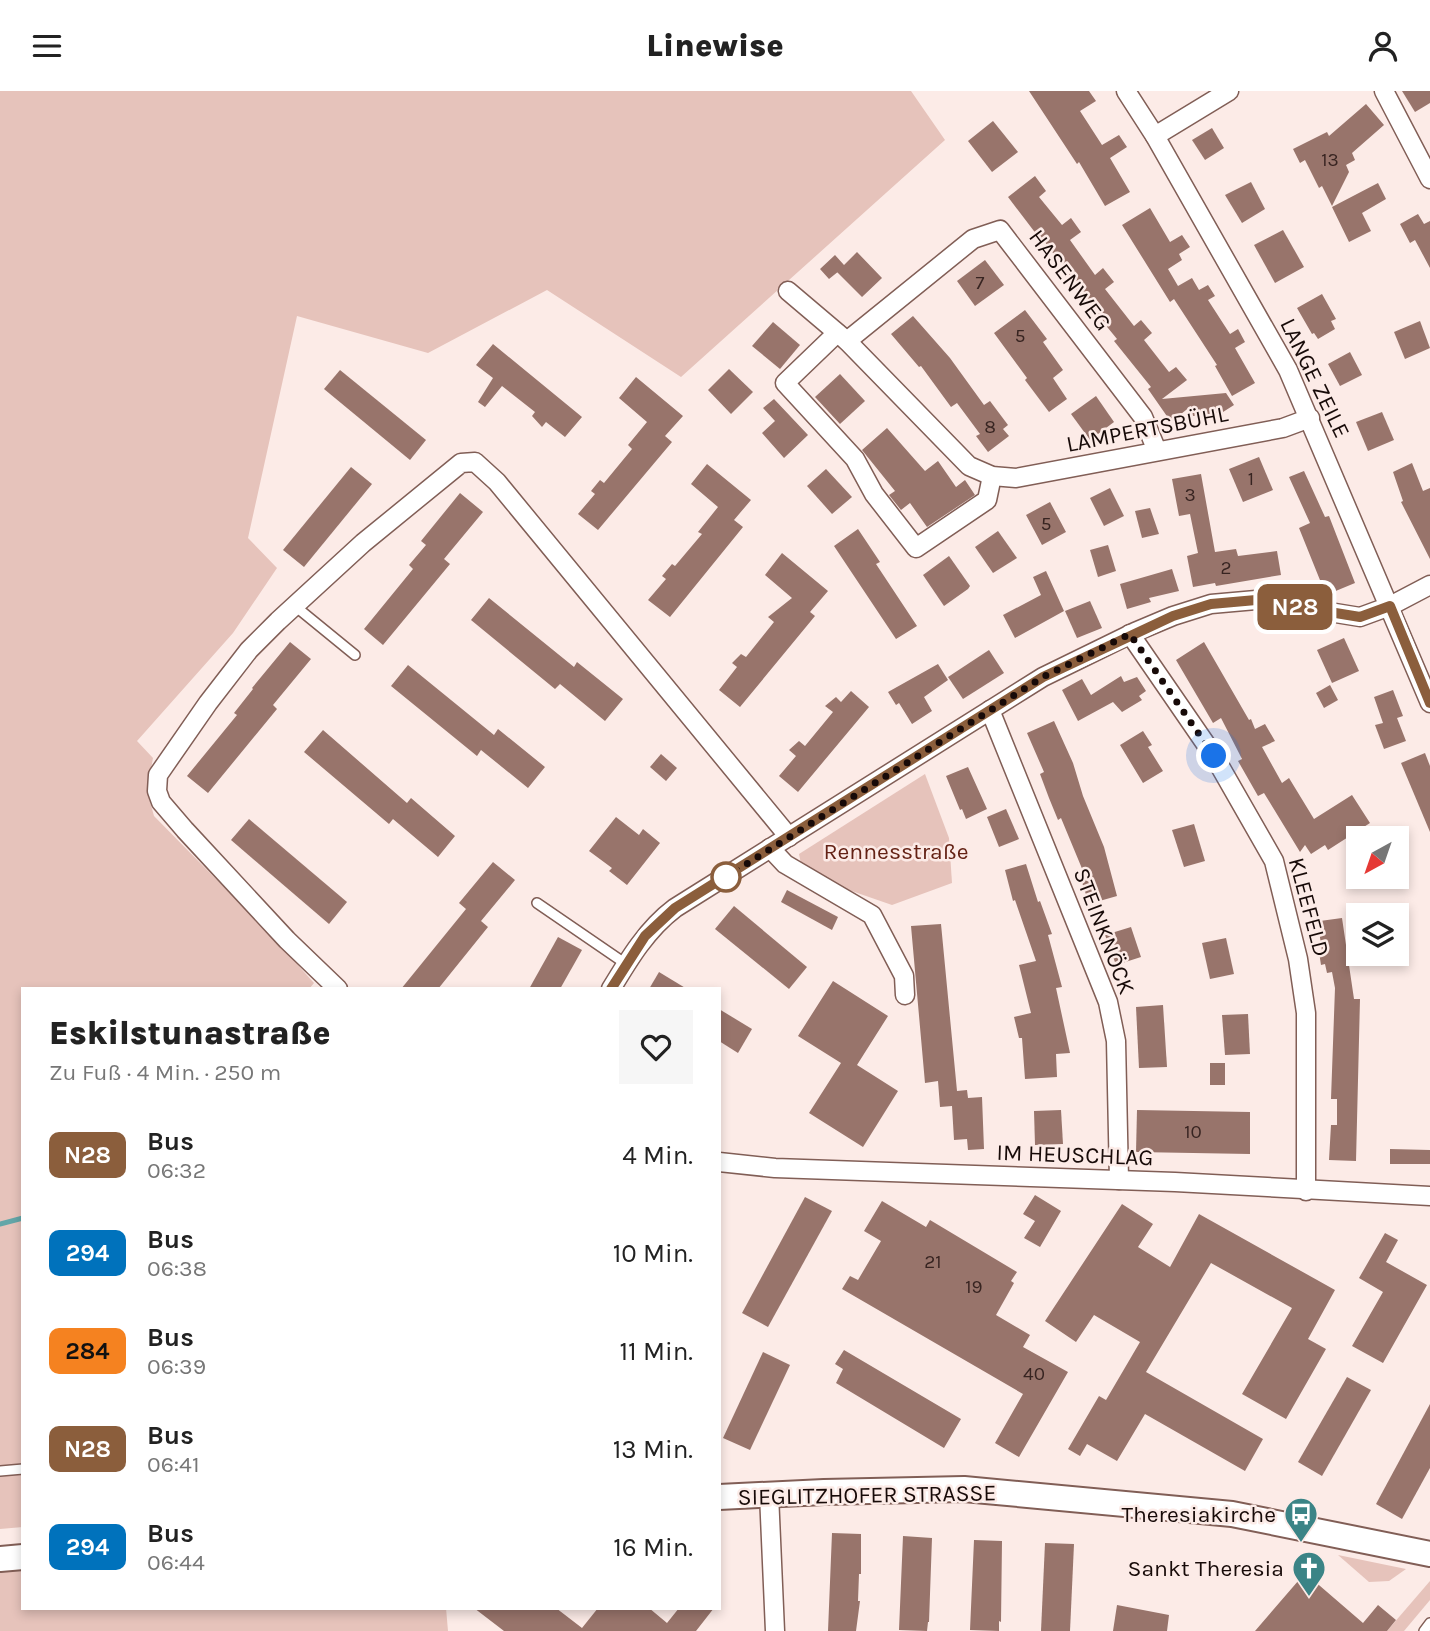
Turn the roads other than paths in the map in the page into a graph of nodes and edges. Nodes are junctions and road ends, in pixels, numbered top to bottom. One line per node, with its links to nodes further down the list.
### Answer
1 (1126, 91): 4 (street, LANGE ZEILE)
2 (1229, 91): 4 (street)
3 (1384, 91): 5 (street)
4 (1155, 136): 8 (street, LANGE ZEILE)
5 (1430, 179)
6 (788, 292): 7 (street, LAMPERTSBÜHL)
7 (842, 337): 9 (street, HASENWEG); 10 (street, LAMPERTSBÜHL); 10 (street)
8 (1310, 418): 9 (street, LAMPERTSBÜHL); 13 (street, LANGE ZEILE)
9 (1157, 451): 10 (street, LAMPERTSBÜHL)
10 (992, 476)
11 (1430, 585): 13 (street)
12 (295, 606): 15 (lane); 18 (street); 22 (street)
13 (1390, 606): 14 (street); 16 (street, LANGE ZEILE)
14 (1130, 634): 17 (street); 27 (street, KLEEFELD)
15 (355, 655)
16 (1429, 697)
17 (990, 710): 18 (street); 26 (street, STEINKNÖCK)
18 (789, 837): 19 (street)
19 (769, 848): 21 (street); 24 (street)
20 (537, 902): 21 (lane)
21 (626, 964): 23 (street)
22 (336, 987)
23 (612, 987)
24 (905, 995)
25 (721, 1162): 26 (street, IM HEUSCHLAG)
26 (1119, 1180): 27 (street, IM HEUSCHLAG)
27 (1306, 1191): 28 (street, IM HEUSCHLAG)
28 (1430, 1196)
29 (21, 1469): 30 (lane)
30 (0, 1471)
31 (769, 1494): 32 (main road, SIEGLITZHOFER STRASSE); 33 (main road, SIEGLITZHOFER STRASSE); 37 (street)
32 (721, 1497)
33 (1430, 1554)
34 (21, 1557): 35 (main road)
35 (0, 1559)
36 (1430, 1623): 38 (lane)
37 (775, 1631)
38 (1424, 1631)

